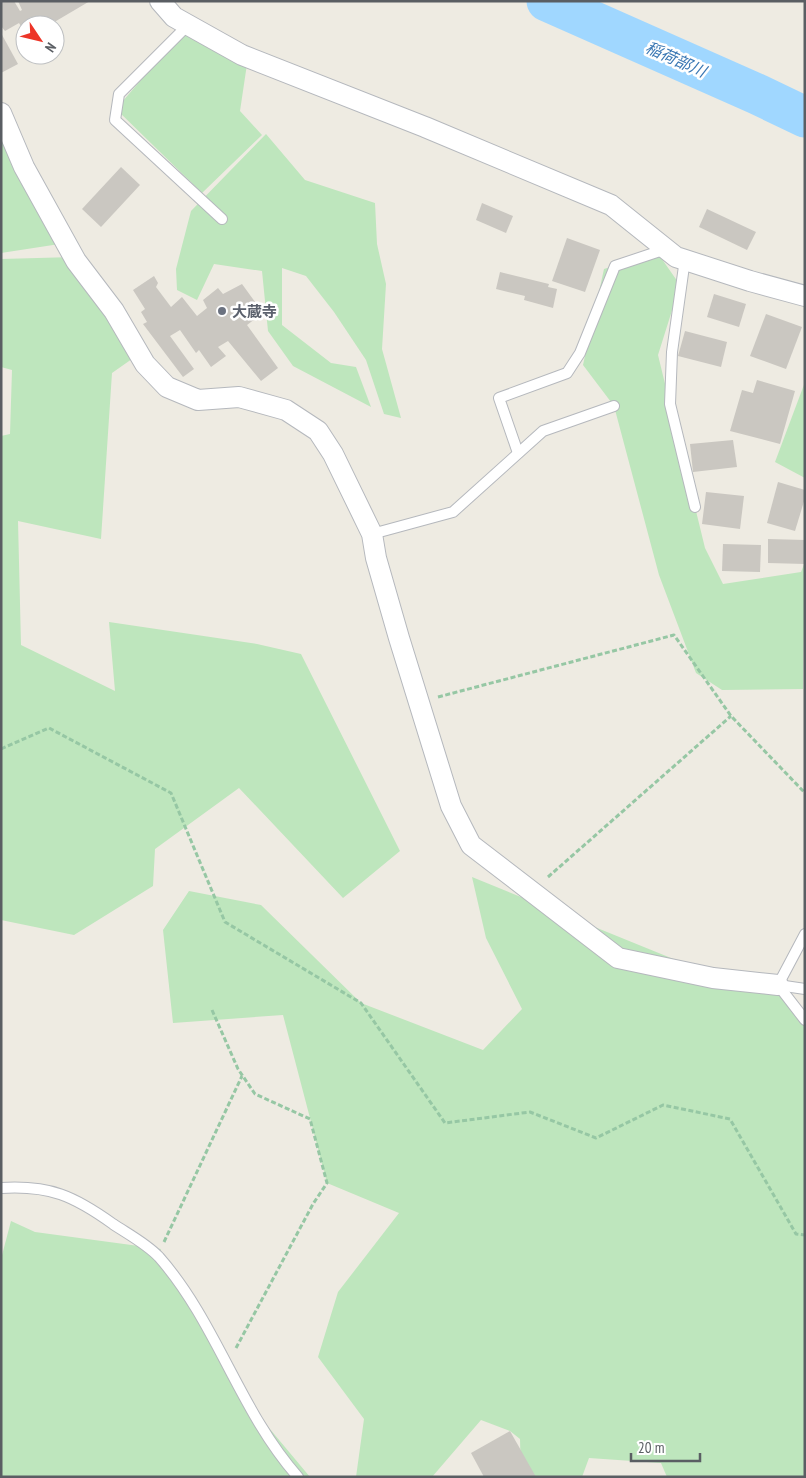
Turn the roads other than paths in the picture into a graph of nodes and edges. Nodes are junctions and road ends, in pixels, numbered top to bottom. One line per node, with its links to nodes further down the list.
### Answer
1 (160, 1): 2 (street)
2 (188, 25): 4 (lane); 5 (street)
3 (1, 113): 11 (street)
4 (222, 219)
5 (666, 249): 6 (street); 9 (lane)
6 (685, 260): 7 (street); 10 (lane)
7 (805, 296)
8 (614, 406): 9 (lane)
9 (518, 453): 11 (lane)
10 (695, 507)
11 (372, 534): 13 (street)
12 (805, 934): 13 (lane)
13 (778, 985): 14 (lane); 15 (lane)
14 (805, 989)
15 (805, 1020)
16 (1, 1188): 17 (lane)
17 (298, 1477)

